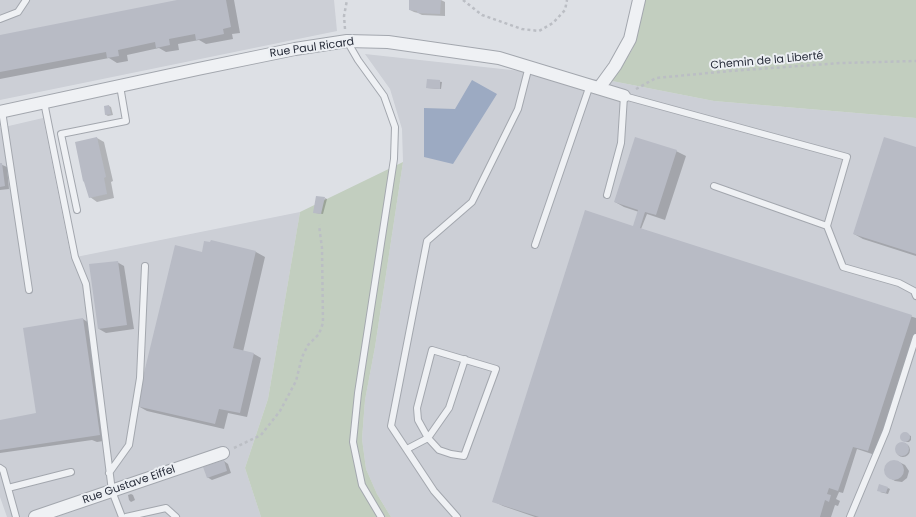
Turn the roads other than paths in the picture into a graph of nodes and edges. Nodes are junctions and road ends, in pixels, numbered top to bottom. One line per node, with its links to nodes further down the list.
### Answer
1 (26, 0): 3 (lane)
2 (639, 0): 7 (street)
3 (0, 19)
4 (347, 42): 5 (street, Rue Paul Ricard); 6 (street, Rue Paul Ricard); 35 (lane)
5 (529, 66): 7 (street, Rue Paul Ricard); 22 (lane)
6 (120, 86): 9 (street, Rue Paul Ricard); 13 (lane)
7 (595, 87): 8 (street, Rue Paul Ricard); 15 (lane)
8 (624, 96): 12 (lane); 14 (lane)
9 (44, 102): 10 (street, Rue Paul Ricard); 26 (lane)
10 (1, 112): 17 (lane)
11 (714, 186): 14 (lane)
12 (607, 195)
13 (77, 210)
14 (827, 226): 18 (lane)
15 (535, 245)
16 (145, 266): 26 (lane)
17 (29, 290)
18 (916, 296)
19 (916, 337): 37 (lane)
20 (464, 359): 21 (lane); 21 (lane); 21 (lane)
21 (428, 438): 22 (lane)
22 (407, 449): 36 (lane)
23 (223, 453): 28 (street, Rue Gustave Eiffel)
24 (0, 468): 27 (lane)
25 (71, 472): 27 (lane)
26 (109, 473): 28 (lane)
27 (8, 488): 30 (lane)
28 (112, 491): 29 (street, Rue Gustave Eiffel); 32 (lane)
29 (49, 515): 31 (street, Rue Gustave Eiffel)
30 (16, 517)
31 (35, 517)
32 (122, 517)
33 (126, 517): 34 (lane)
34 (176, 517)
35 (380, 517)
36 (457, 517)
37 (850, 517)

